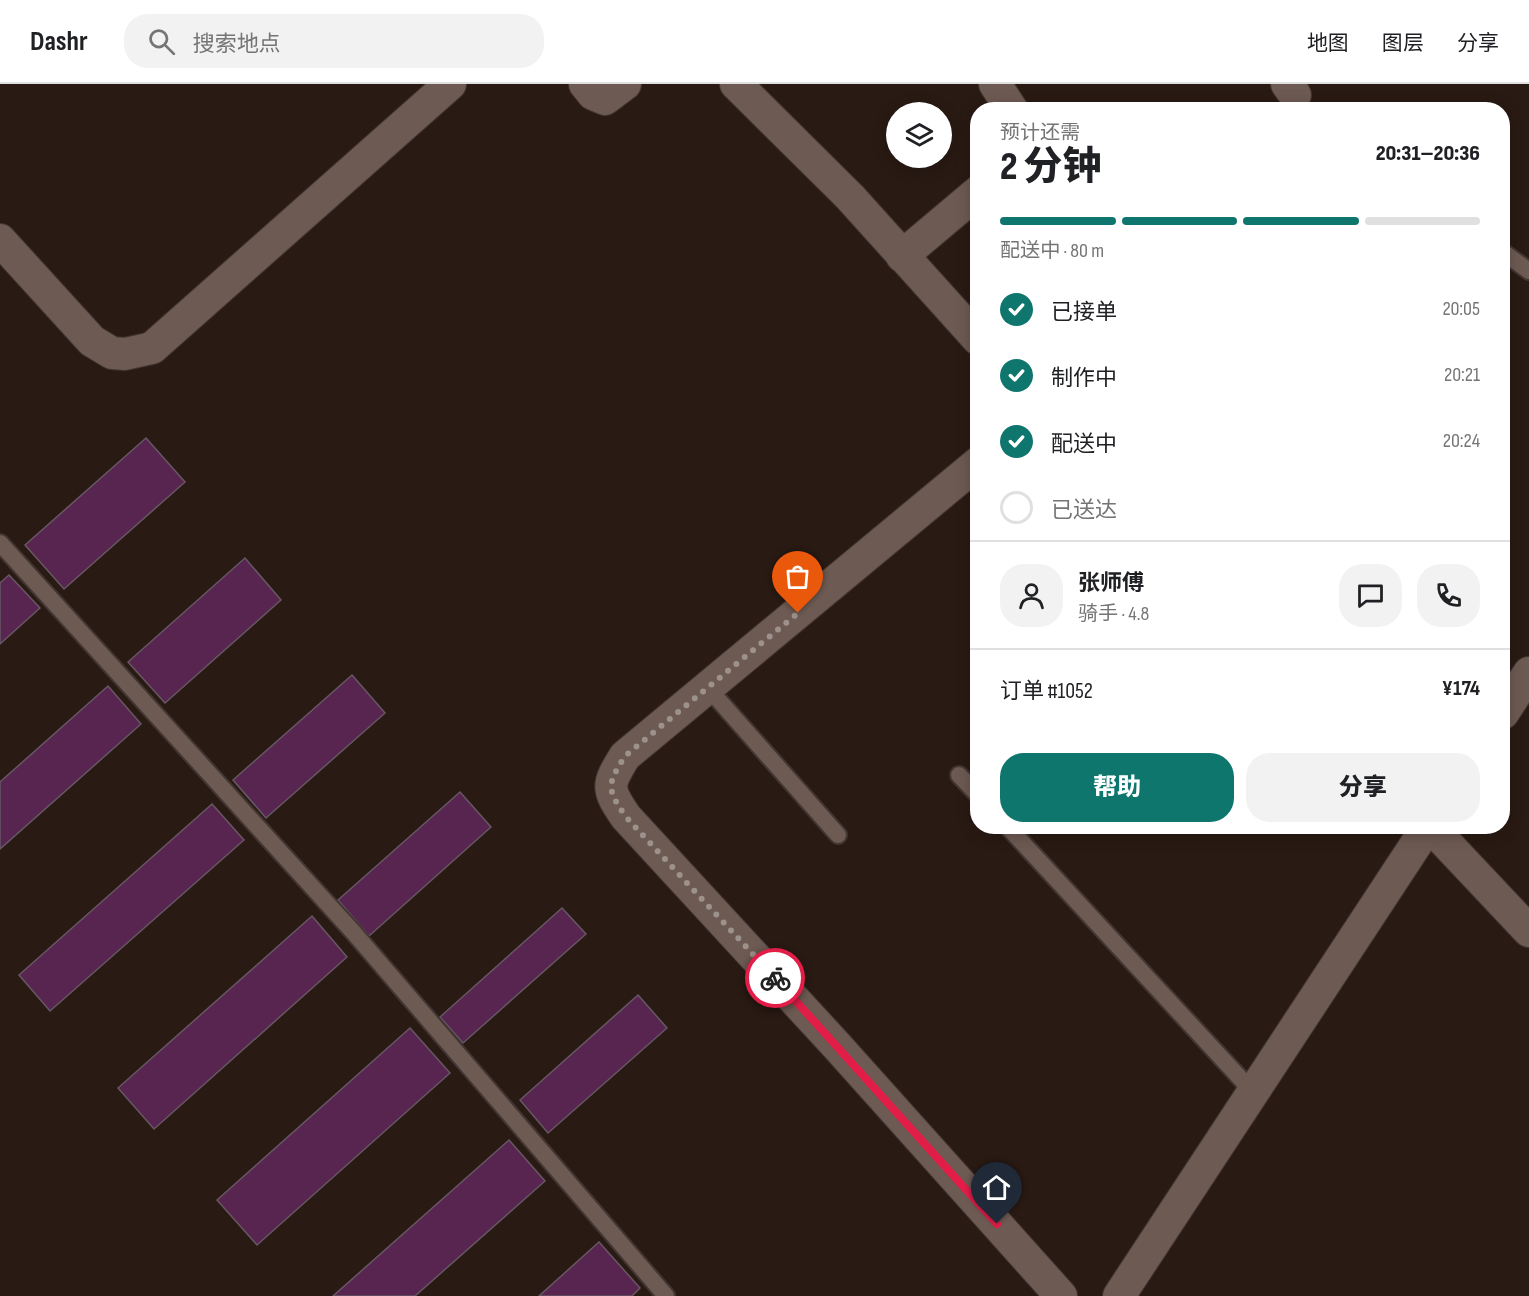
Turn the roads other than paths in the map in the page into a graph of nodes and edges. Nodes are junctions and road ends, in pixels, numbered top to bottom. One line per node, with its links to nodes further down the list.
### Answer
1 (450, 84): 8 (street)
2 (585, 84): 3 (street)
3 (625, 84)
4 (736, 84): 9 (street)
5 (995, 84): 6 (street)
6 (1007, 102)
7 (970, 199): 9 (street)
8 (0, 240)
9 (902, 255): 12 (street)
10 (1510, 257): 11 (lane)
11 (1529, 272)
12 (970, 330)
13 (970, 470): 16 (street)
14 (0, 543): 26 (lane)
15 (1529, 673): 17 (street)
16 (708, 688): 23 (lane); 27 (street)
17 (1510, 702)
18 (959, 775): 19 (lane)
19 (970, 787)
20 (1014, 834): 25 (lane)
21 (1424, 834): 25 (street)
22 (1437, 834): 24 (street)
23 (838, 836)
24 (1529, 931)
25 (1253, 1092): 28 (street)
26 (666, 1296)
27 (1061, 1296)
28 (1119, 1296)

